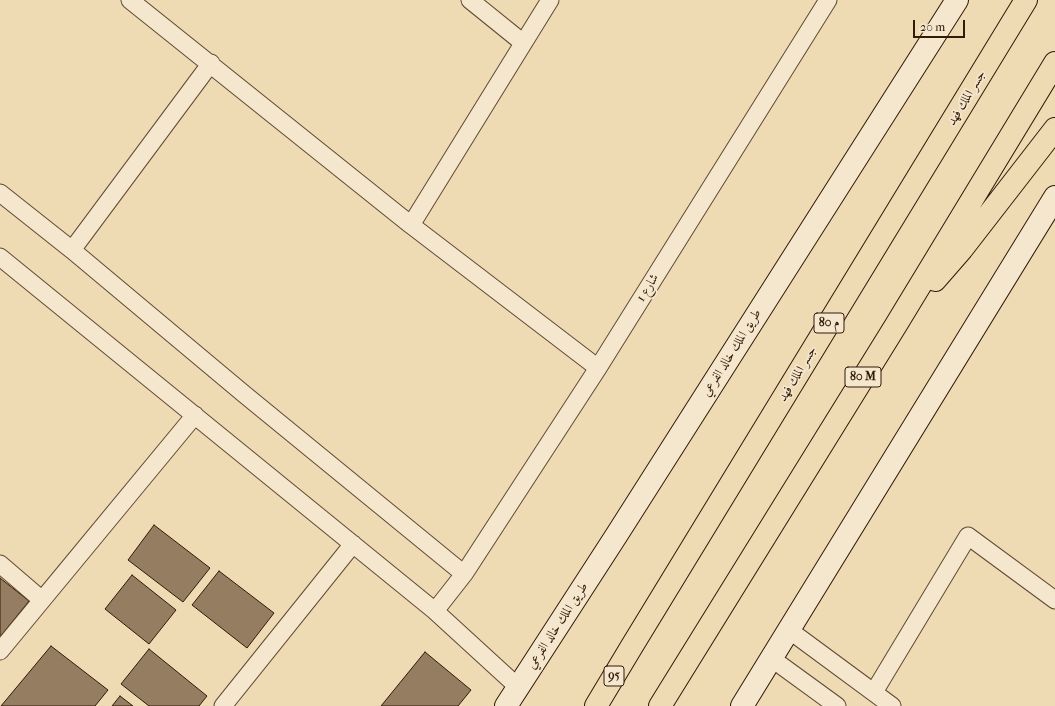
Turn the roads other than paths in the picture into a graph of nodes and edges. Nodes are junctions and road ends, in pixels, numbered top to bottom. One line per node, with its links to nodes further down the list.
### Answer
1 (130, 0): 9 (street)
2 (470, 0): 7 (street)
3 (550, 0): 7 (street)
4 (828, 0): 17 (street, شارع 1)
5 (957, 0): 29 (main road, طريق الملك خالد الفرعي)
6 (1026, 0): 26 (highway, جسر الملك فهد / م 80)
7 (522, 42): 13 (street)
8 (1055, 63): 16 (highway, 80 M)
9 (211, 64): 13 (street); 14 (street)
10 (1055, 129): 16 (highway)
11 (0, 193): 14 (street)
12 (1055, 196): 25 (main road)
13 (411, 224): 17 (street)
14 (72, 250): 21 (street)
15 (0, 257): 18 (street)
16 (896, 325): 31 (highway, 80 M)
17 (598, 368): 21 (street, شارع 1)
18 (195, 415): 19 (street); 22 (street)
19 (353, 544): 24 (street); 32 (street)
20 (0, 564): 22 (street)
21 (464, 574): 24 (street, شارع 1)
22 (42, 600): 27 (street)
23 (1055, 600): 30 (street)
24 (435, 611): 29 (street)
25 (789, 630): 28 (main road); 30 (street)
26 (632, 646): 34 (highway); 35 (highway, 95)
27 (0, 651)
28 (772, 658): 36 (main road); 37 (street)
29 (518, 687): 33 (main road, طريق الملك خالد الفرعي)
30 (874, 692): 38 (street)
31 (663, 701)
32 (223, 706)
33 (506, 706)
34 (588, 706)
35 (596, 706)
36 (742, 706)
37 (837, 706)
38 (892, 706)

